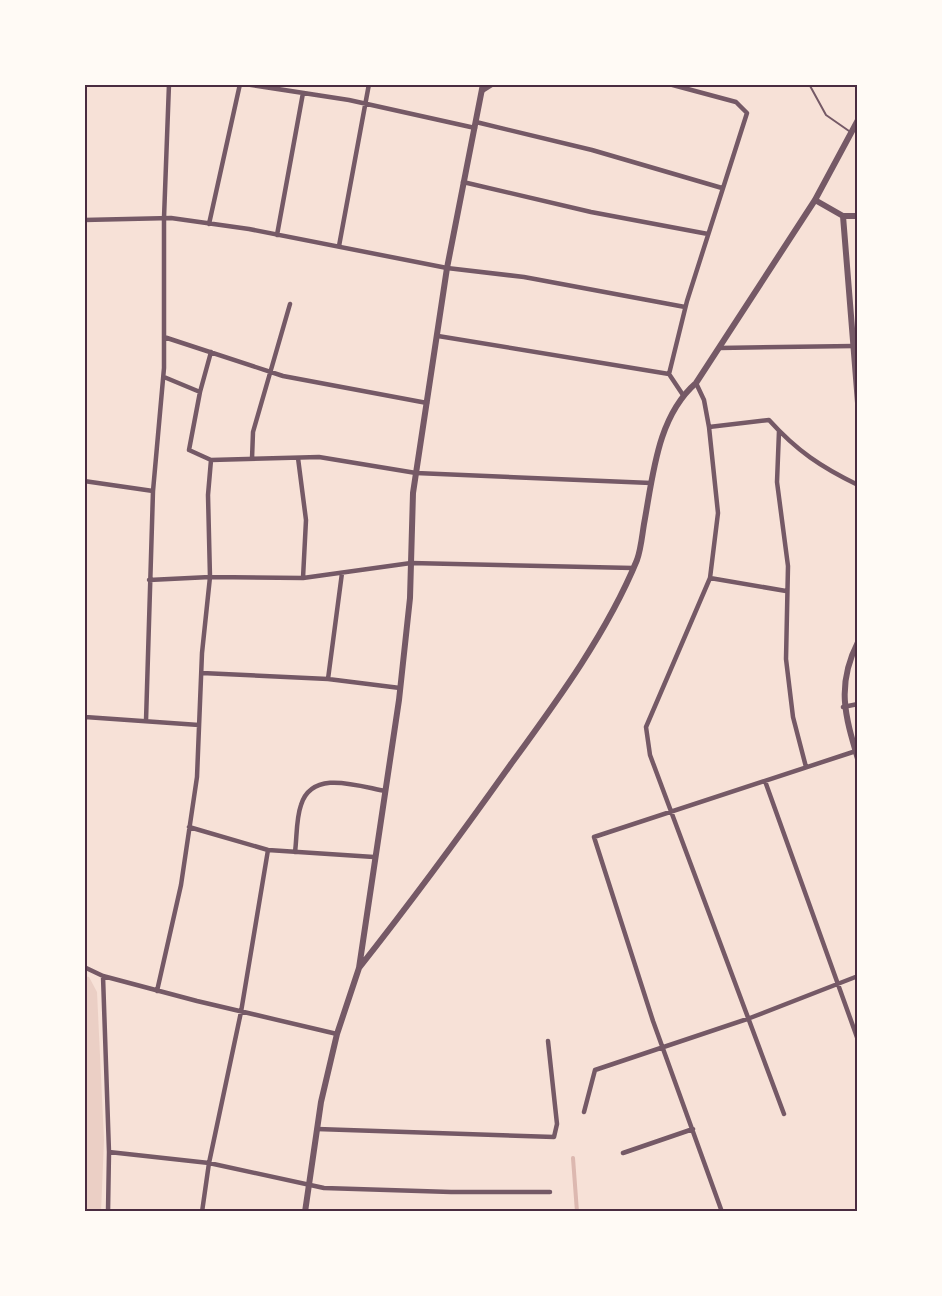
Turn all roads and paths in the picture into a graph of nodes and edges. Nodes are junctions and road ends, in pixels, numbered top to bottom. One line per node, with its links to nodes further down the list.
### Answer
1 (169, 84): 20 (street)
2 (240, 84): 21 (street)
3 (245, 84): 9 (street)
4 (369, 84): 10 (street)
5 (493, 84): 8 (street)
6 (669, 84): 15 (street)
7 (809, 84): 13 (lane)
8 (482, 87): 12 (street)
9 (303, 93): 10 (street); 23 (street)
10 (367, 104): 12 (street); 24 (street)
11 (858, 120): 13 (street)
12 (475, 125): 14 (street); 15 (street)
13 (852, 132): 16 (street)
14 (463, 182): 22 (street); 25 (street)
15 (722, 188): 22 (street)
16 (815, 200): 17 (street); 31 (street)
17 (843, 216): 18 (street); 30 (street)
18 (858, 216)
19 (84, 219): 20 (street)
20 (164, 219): 21 (street); 28 (street)
21 (209, 224): 23 (street)
22 (708, 234): 27 (street)
23 (278, 235): 24 (street)
24 (339, 246): 25 (street)
25 (447, 268): 27 (street); 29 (street)
26 (290, 304): 33 (street)
27 (686, 307): 34 (street)
28 (164, 336): 32 (street); 35 (street)
29 (438, 336): 34 (street); 40 (street)
30 (854, 346): 31 (street); 37 (street)
31 (719, 348): 36 (street)
32 (211, 352): 33 (street); 38 (street)
33 (271, 372): 40 (street); 45 (street)
34 (669, 374): 39 (street)
35 (164, 377): 38 (street); 51 (street)
36 (696, 383): 39 (street); 42 (street)
37 (857, 386): 41 (street)
38 (200, 392): 46 (street)
39 (683, 395): 49 (street)
40 (427, 403): 47 (street)
41 (858, 403)
42 (709, 426): 43 (street); 57 (street)
43 (779, 431): 50 (street); 59 (street)
44 (298, 458): 45 (street); 47 (street); 56 (street)
45 (252, 459): 46 (street)
46 (211, 460): 55 (street)
47 (416, 473): 49 (street); 52 (street)
48 (84, 481): 51 (street)
49 (651, 483): 53 (street)
50 (858, 485)
51 (153, 491): 58 (street)
52 (411, 563): 53 (street); 54 (street); 63 (street)
53 (633, 568): 82 (street)
54 (342, 573): 56 (street); 62 (street)
55 (210, 577): 56 (street); 58 (street); 61 (street)
56 (303, 578)
57 (710, 578): 59 (street); 75 (street)
58 (149, 580): 68 (street)
59 (786, 591): 72 (street)
60 (858, 642): 65 (street)
61 (202, 673): 62 (street); 69 (street)
62 (328, 679): 63 (street)
63 (400, 688): 74 (street)
64 (858, 704): 65 (street)
65 (843, 707): 70 (street)
66 (84, 709): 67 (street)
67 (85, 717): 68 (street); 77 (street)
68 (146, 721): 69 (street)
69 (199, 725): 76 (street)
70 (856, 751): 71 (street); 72 (street)
71 (858, 759)
72 (806, 767): 73 (street)
73 (765, 781): 75 (street); 85 (street)
74 (385, 791): 79 (street); 80 (street)
75 (671, 812): 88 (street); 92 (street)
76 (189, 827): 78 (street); 86 (street)
77 (84, 847)
78 (268, 850): 79 (street); 87 (street)
79 (295, 852): 80 (street)
80 (374, 857): 82 (street)
81 (84, 967): 83 (street)
82 (359, 968): 89 (street)
83 (104, 976): 86 (street); 97 (street)
84 (858, 976): 85 (street)
85 (838, 984): 88 (street); 90 (street)
86 (157, 991): 87 (street)
87 (241, 1012): 89 (street); 99 (street)
88 (750, 1018): 92 (street); 94 (street)
89 (337, 1034): 95 (street)
90 (858, 1040)
91 (548, 1041): 95 (street)
92 (664, 1047): 93 (street); 96 (street)
93 (584, 1112)
94 (784, 1114)
95 (317, 1129): 100 (street)
96 (693, 1129): 98 (street); 105 (street)
97 (109, 1152): 99 (street); 102 (street)
98 (623, 1152)
99 (209, 1162): 100 (street); 103 (street)
100 (309, 1183): 101 (street); 104 (street)
101 (550, 1192)
102 (108, 1212)
103 (202, 1212)
104 (305, 1212)
105 (722, 1212)

